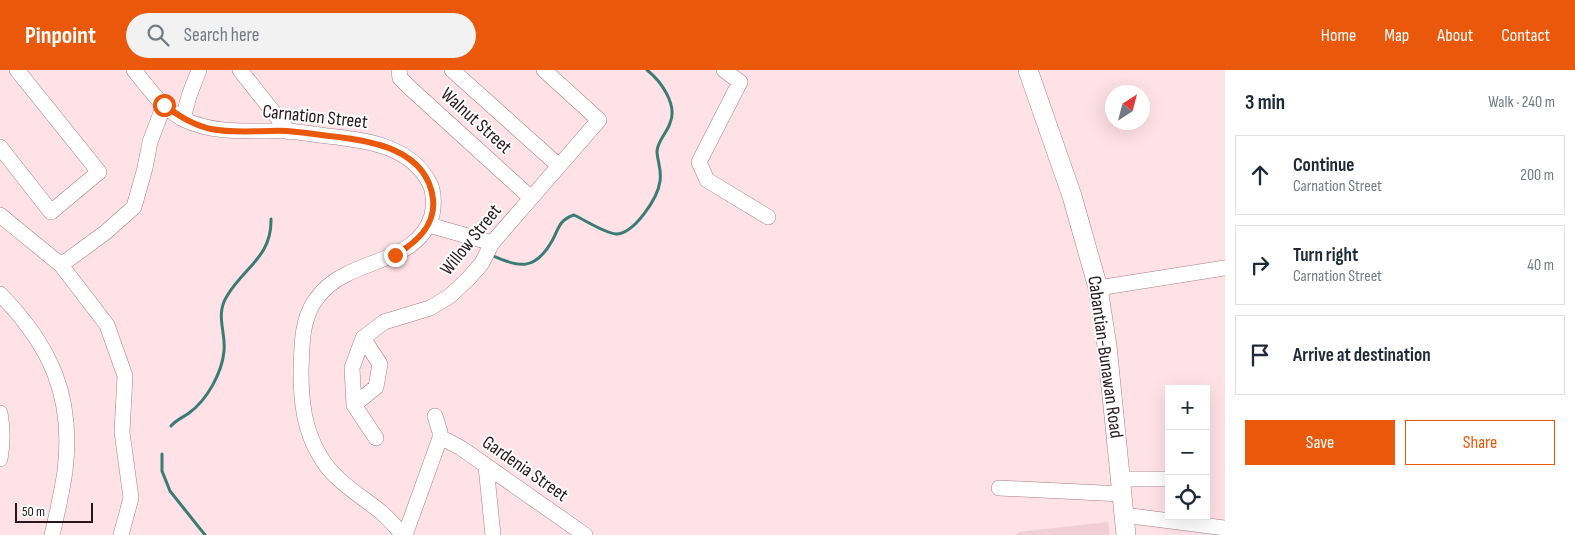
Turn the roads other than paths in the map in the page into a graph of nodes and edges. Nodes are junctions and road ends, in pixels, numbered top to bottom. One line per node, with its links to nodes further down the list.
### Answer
1 (17, 70): 13 (street)
2 (134, 70): 10 (street, Carnation Street)
3 (199, 70): 11 (street)
4 (240, 70): 12 (street)
5 (399, 70): 15 (street, Walnut Street)
6 (452, 70): 14 (street)
7 (544, 70): 14 (street, Willow Street)
8 (724, 70): 17 (street)
9 (1028, 70): 22 (main road, Cabantian-Bunawan Road)
10 (164, 105): 11 (street, Carnation Street); 20 (street)
11 (183, 119): 12 (street, Carnation Street)
12 (289, 132): 18 (street, Carnation Street)
13 (2, 155)
14 (559, 166): 15 (street, Willow Street)
15 (531, 198): 19 (street, Willow Street)
16 (0, 215): 20 (street)
17 (768, 217)
18 (429, 225): 19 (street); 39 (street)
19 (492, 243): 24 (street, Willow Street)
20 (61, 265): 38 (street)
21 (1225, 268): 22 (street)
22 (1098, 288): 33 (main road, Cabantian-Bunawan Road)
23 (0, 294): 37 (street)
24 (364, 338): 25 (street, Willow Street); 25 (street)
25 (354, 405): 28 (street)
26 (0, 413): 30 (street)
27 (435, 416): 29 (street)
28 (376, 438)
29 (440, 438): 31 (street, Gardenia Street); 39 (street)
30 (0, 459)
31 (486, 466): 40 (street); 41 (street, Gardenia Street)
32 (1165, 480): 33 (street)
33 (1121, 486): 34 (street); 35 (main road, Cabantian-Bunawan Road)
34 (999, 488)
35 (1124, 515): 36 (street); 42 (main road, Cabantian-Bunawan Road)
36 (1225, 528)
37 (52, 535)
38 (121, 535)
39 (404, 535)
40 (493, 535)
41 (585, 535)
42 (1126, 535)

